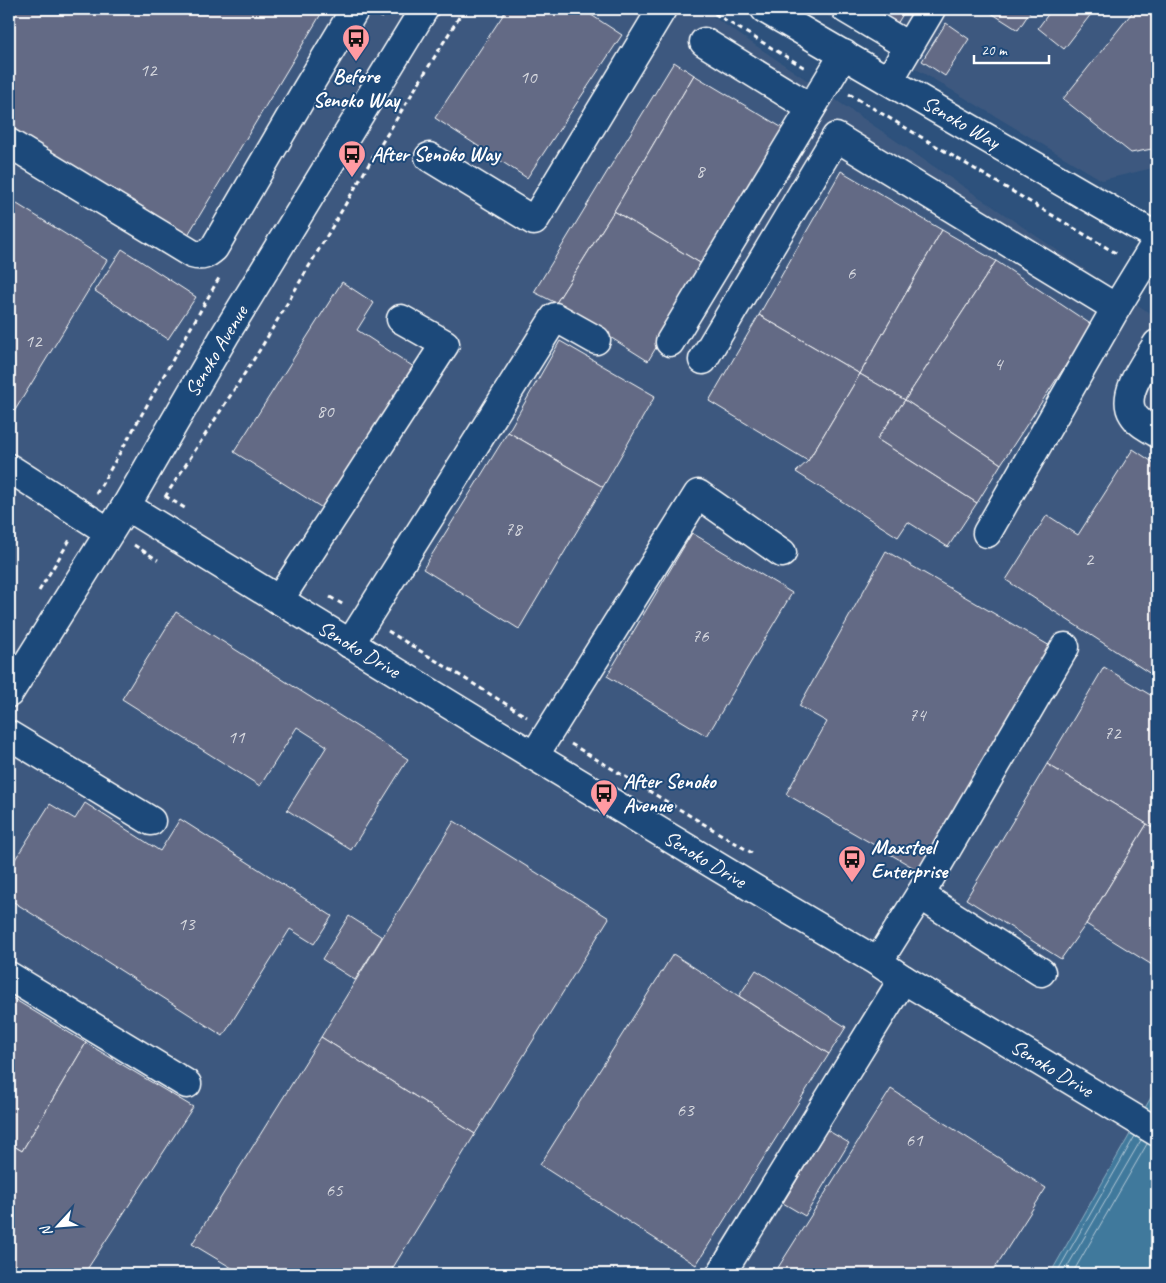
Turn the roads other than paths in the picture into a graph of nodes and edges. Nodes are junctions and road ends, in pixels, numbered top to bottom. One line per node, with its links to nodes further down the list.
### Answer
1 (356, 9): 12 (street)
2 (424, 9): 24 (street, Senoko Avenue)
3 (662, 9): 13 (street)
4 (765, 9): 9 (street, Senoko Way)
5 (846, 9): 8 (street)
6 (931, 9): 8 (street)
7 (704, 42): 11 (street)
8 (908, 46): 10 (street)
9 (844, 54): 10 (street, Senoko Way); 11 (street)
10 (889, 80): 14 (street, Senoko Way)
11 (811, 108): 19 (street)
12 (9, 143)
13 (429, 157)
14 (1157, 237)
15 (1157, 240): 16 (street)
16 (1116, 308): 21 (street); 26 (street)
17 (401, 319): 28 (street)
18 (596, 340): 29 (street)
19 (670, 342)
20 (1157, 344): 22 (street)
21 (703, 360)
22 (1157, 433)
23 (9, 468): 25 (street)
24 (126, 506): 25 (street, Senoko Avenue); 28 (street, Senoko Drive)
25 (109, 532): 31 (street, Senoko Avenue)
26 (987, 533)
27 (782, 553): 33 (street)
28 (279, 600): 29 (street, Senoko Drive)
29 (350, 644): 33 (street, Senoko Drive)
30 (1065, 647): 35 (street)
31 (9, 693)
32 (9, 735): 34 (street)
33 (534, 756): 36 (street, Senoko Drive)
34 (151, 821)
35 (920, 895): 36 (street); 37 (street)
36 (878, 962): 39 (street, Senoko Drive)
37 (1041, 972)
38 (9, 976): 40 (street)
39 (903, 979): 41 (street, Senoko Drive); 42 (street)
40 (187, 1084)
41 (1157, 1132)
42 (721, 1274)

